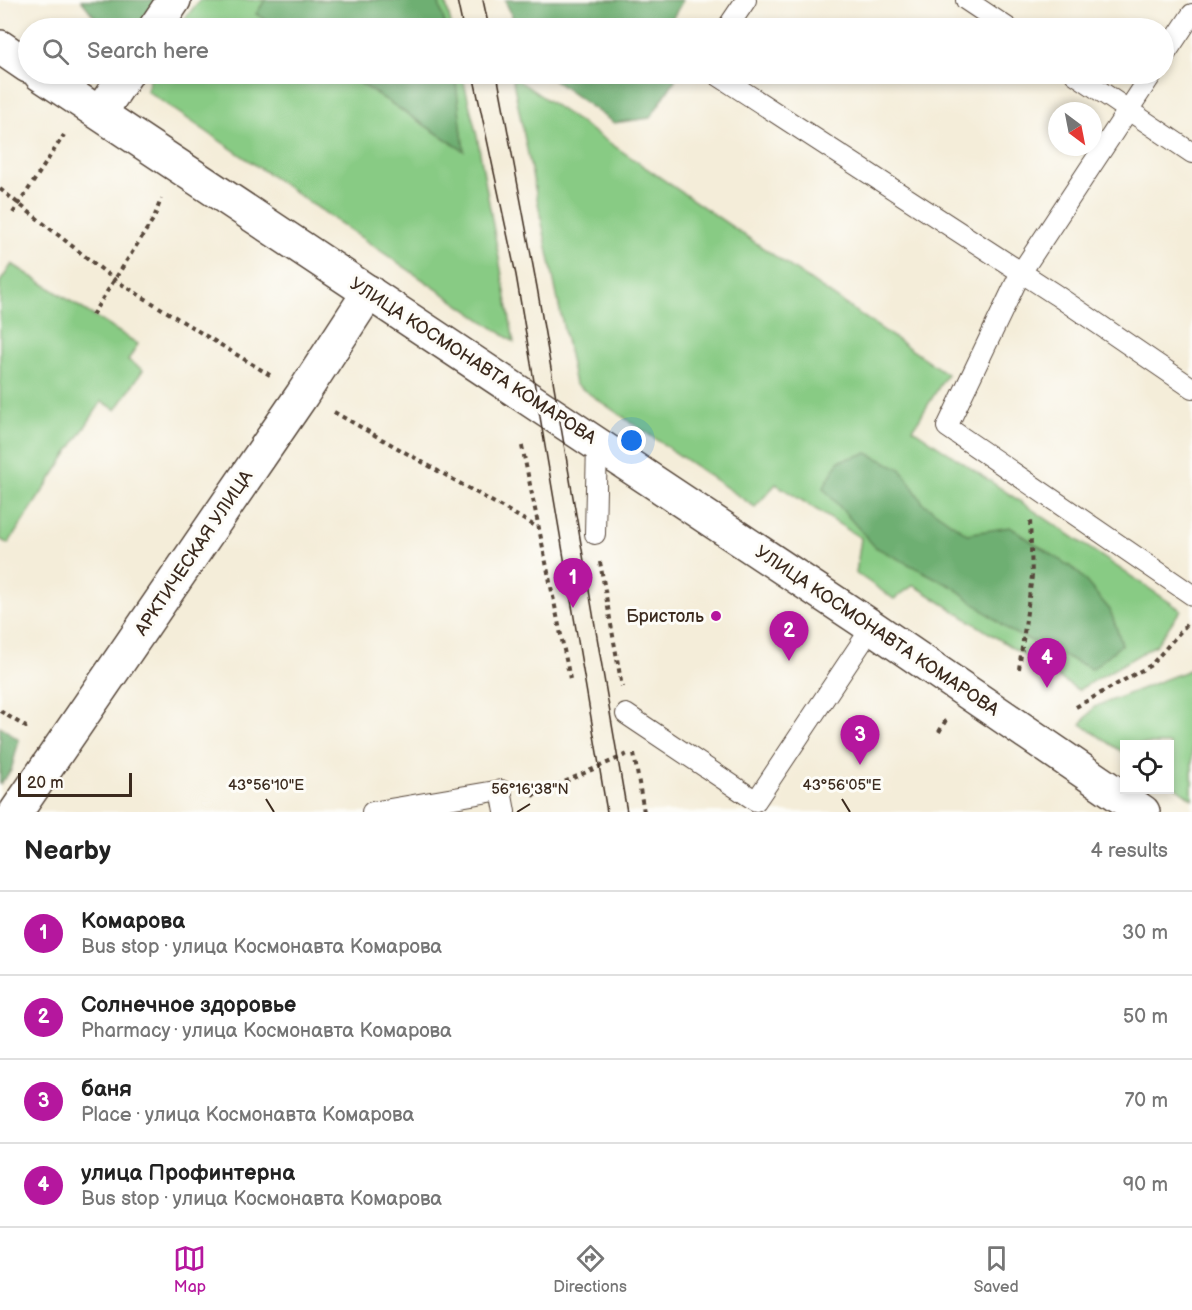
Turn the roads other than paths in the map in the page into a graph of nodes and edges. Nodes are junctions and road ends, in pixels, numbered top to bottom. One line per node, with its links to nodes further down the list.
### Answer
1 (174, 0): 5 (street)
2 (746, 0): 6 (lane)
3 (966, 0): 7 (lane)
4 (1192, 14): 8 (lane)
5 (162, 18)
6 (734, 18)
7 (993, 18)
8 (1174, 41)
9 (0, 47): 10 (street)
10 (18, 59)
11 (55, 84): 17 (street, УЛИЦА КОСМОНАВТА КОМАРОВА)
12 (120, 84): 17 (street)
13 (731, 84): 19 (lane)
14 (1090, 84): 16 (lane)
15 (1145, 84): 16 (lane)
16 (1128, 109): 18 (lane); 19 (lane)
17 (100, 114): 20 (street, УЛИЦА КОСМОНАВТА КОМАРОВА)
18 (1192, 153)
19 (1020, 274): 21 (lane); 24 (lane)
20 (369, 292): 22 (street, УЛИЦА КОСМОНАВТА КОМАРОВА); 29 (street, АРКТИЧЕСКАЯ УЛИЦА)
21 (1192, 388)
22 (597, 443): 23 (lane); 25 (street, УЛИЦА КОСМОНАВТА КОМАРОВА)
23 (595, 534)
24 (1192, 595)
25 (872, 627): 26 (lane); 27 (street, УЛИЦА КОСМОНАВТА КОМАРОВА)
26 (626, 714)
27 (1126, 807)
28 (505, 810): 30 (lane)
29 (16, 812)
30 (372, 812)

